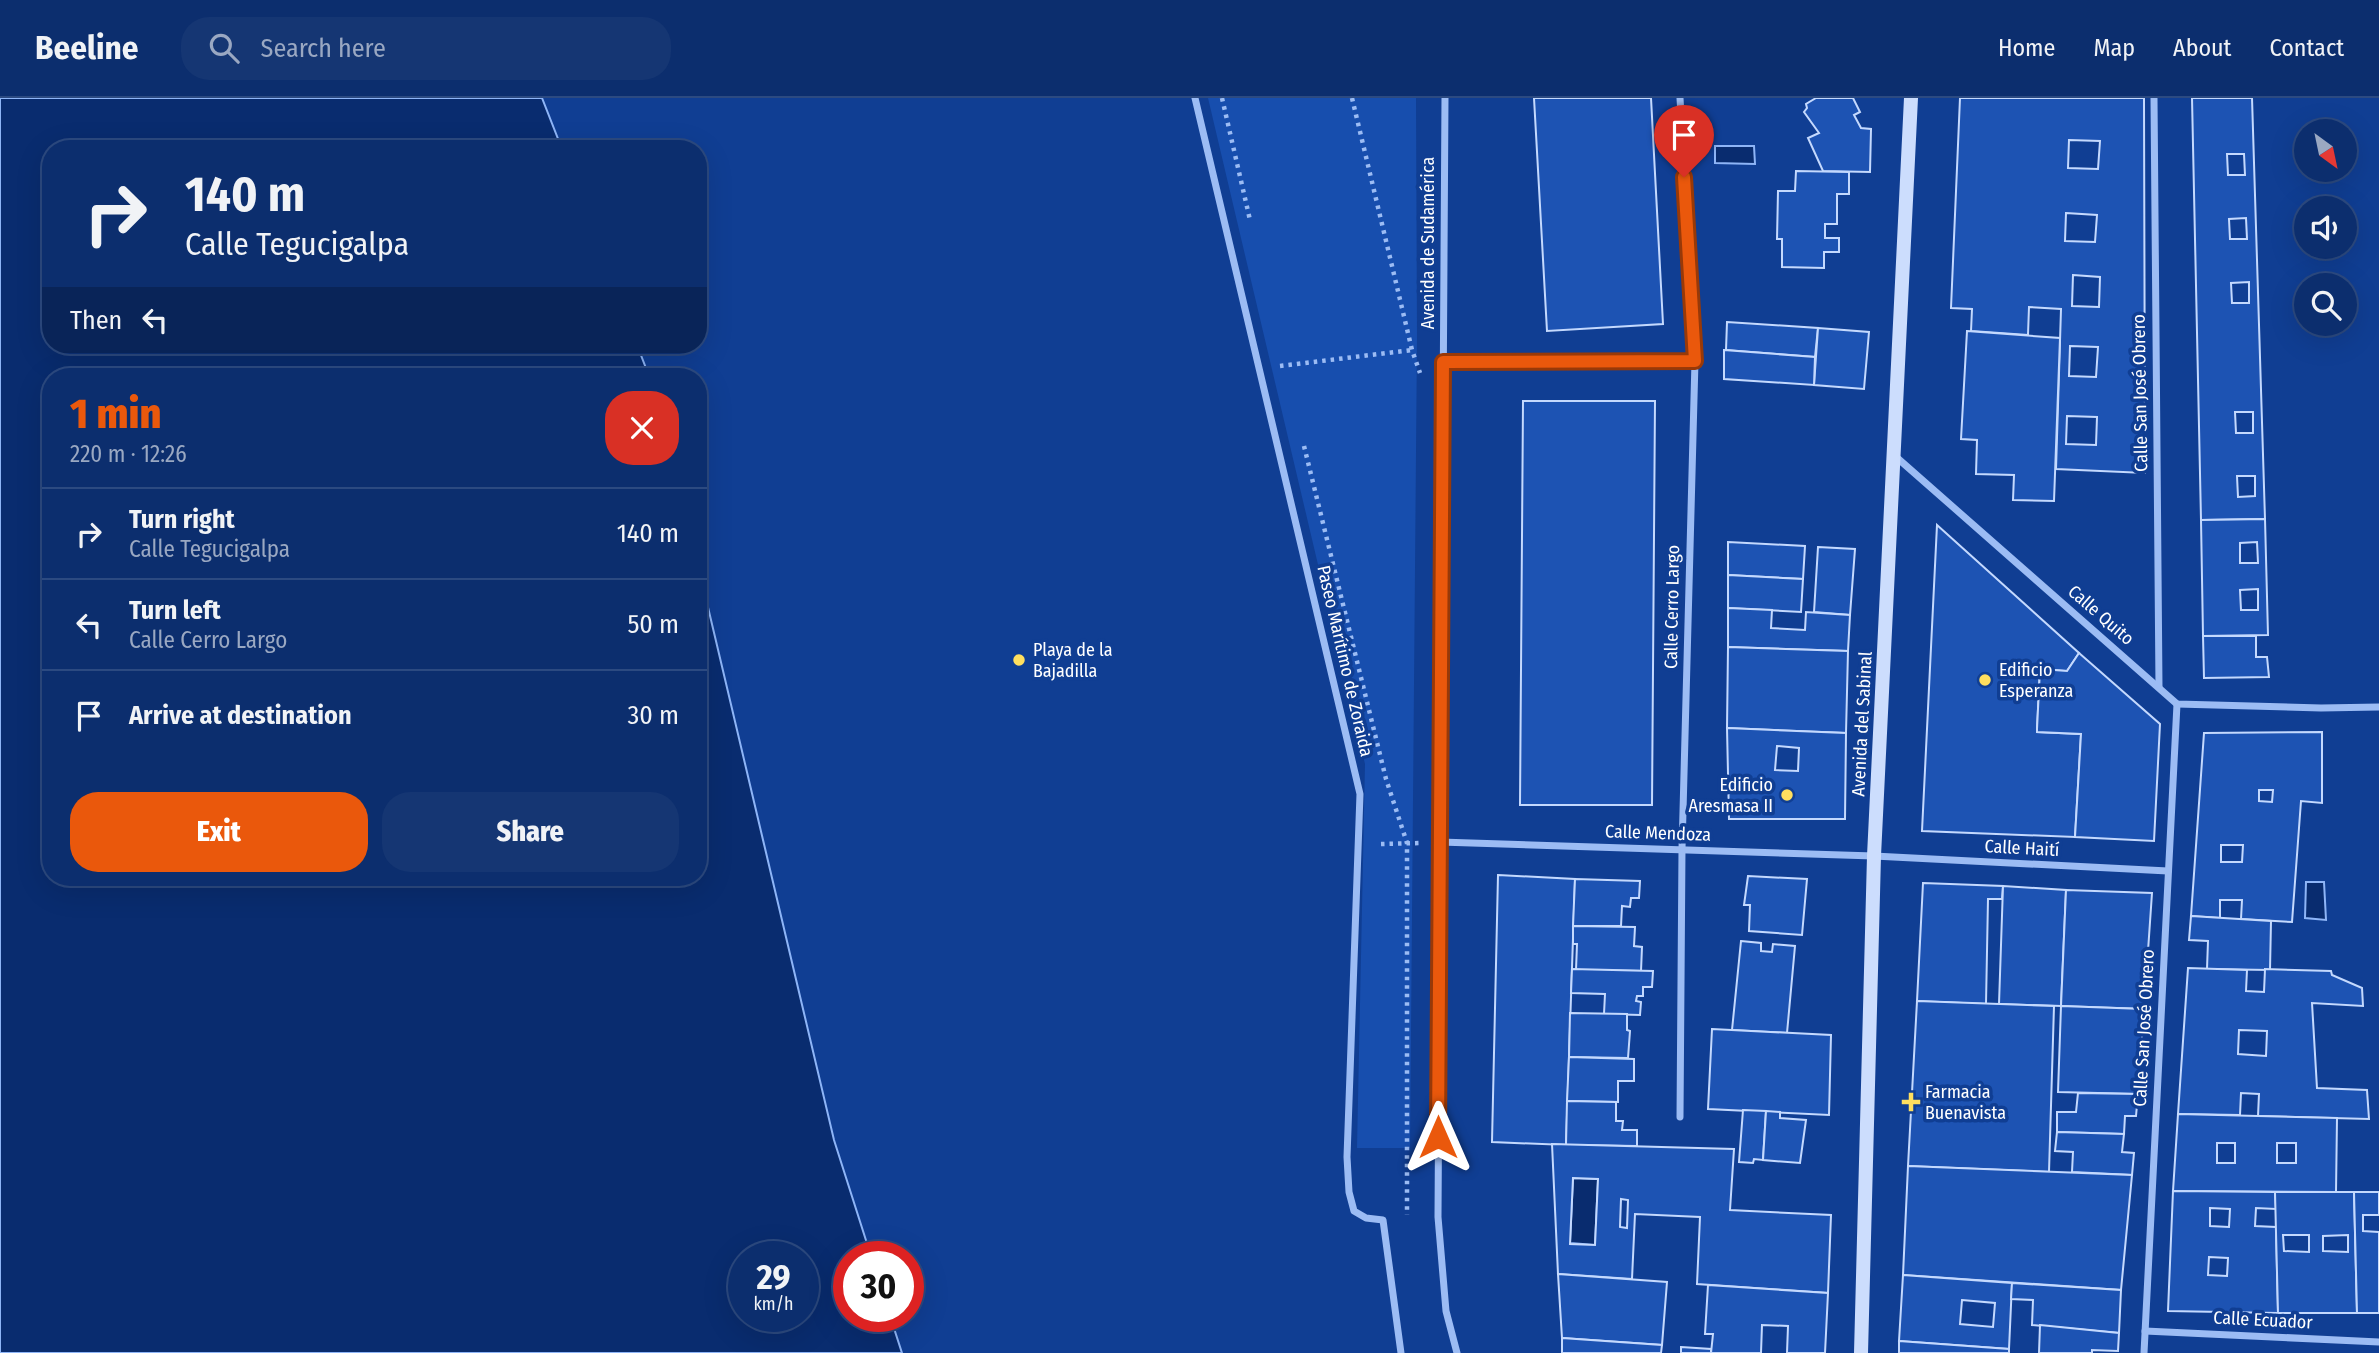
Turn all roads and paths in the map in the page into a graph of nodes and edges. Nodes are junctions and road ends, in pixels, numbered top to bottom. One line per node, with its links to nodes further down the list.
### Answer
1 (1195, 98): 10 (street, Paseo Marítimo de Zoraida)
2 (1352, 98): 7 (path)
3 (1445, 98): 9 (street, Avenida de Sudamérica)
4 (1680, 98): 8 (street, Calle Cerro Largo)
5 (1911, 98): 12 (street, Avenida del Sabinal)
6 (2154, 98): 13 (street, Calle San José Obrero)
7 (1412, 350): 10 (path); 11 (path)
8 (1695, 361): 9 (street); 18 (street, Calle Cerro Largo)
9 (1443, 362): 16 (street, Avenida de Sudamérica)
10 (1261, 370): 17 (street, Paseo Marítimo de Zoraida)
11 (1420, 376)
12 (1895, 456): 13 (street, Calle Quito); 19 (street, Avenida del Sabinal)
13 (2159, 687): 14 (street, Calle Quito)
14 (2177, 705): 15 (street); 20 (street, Calle San José Obrero)
15 (2379, 707)
16 (1440, 842): 17 (path); 18 (street, Calle Mendoza); 25 (street, Avenida de Sudamérica)
17 (1358, 844): 24 (street, Paseo Marítimo de Zoraida)
18 (1682, 849): 19 (street, Calle Mendoza); 21 (street, Calle Cerro Largo)
19 (1874, 856): 20 (street, Calle Haití); 26 (street, Avenida del Sabinal)
20 (2168, 871): 22 (street, Calle San José Obrero)
21 (1680, 1116)
22 (2145, 1331): 23 (street, Calle Ecuador); 27 (street, Calle San José Obrero)
23 (2379, 1342)
24 (1401, 1353)
25 (1457, 1353)
26 (1861, 1353)
27 (2144, 1353)

